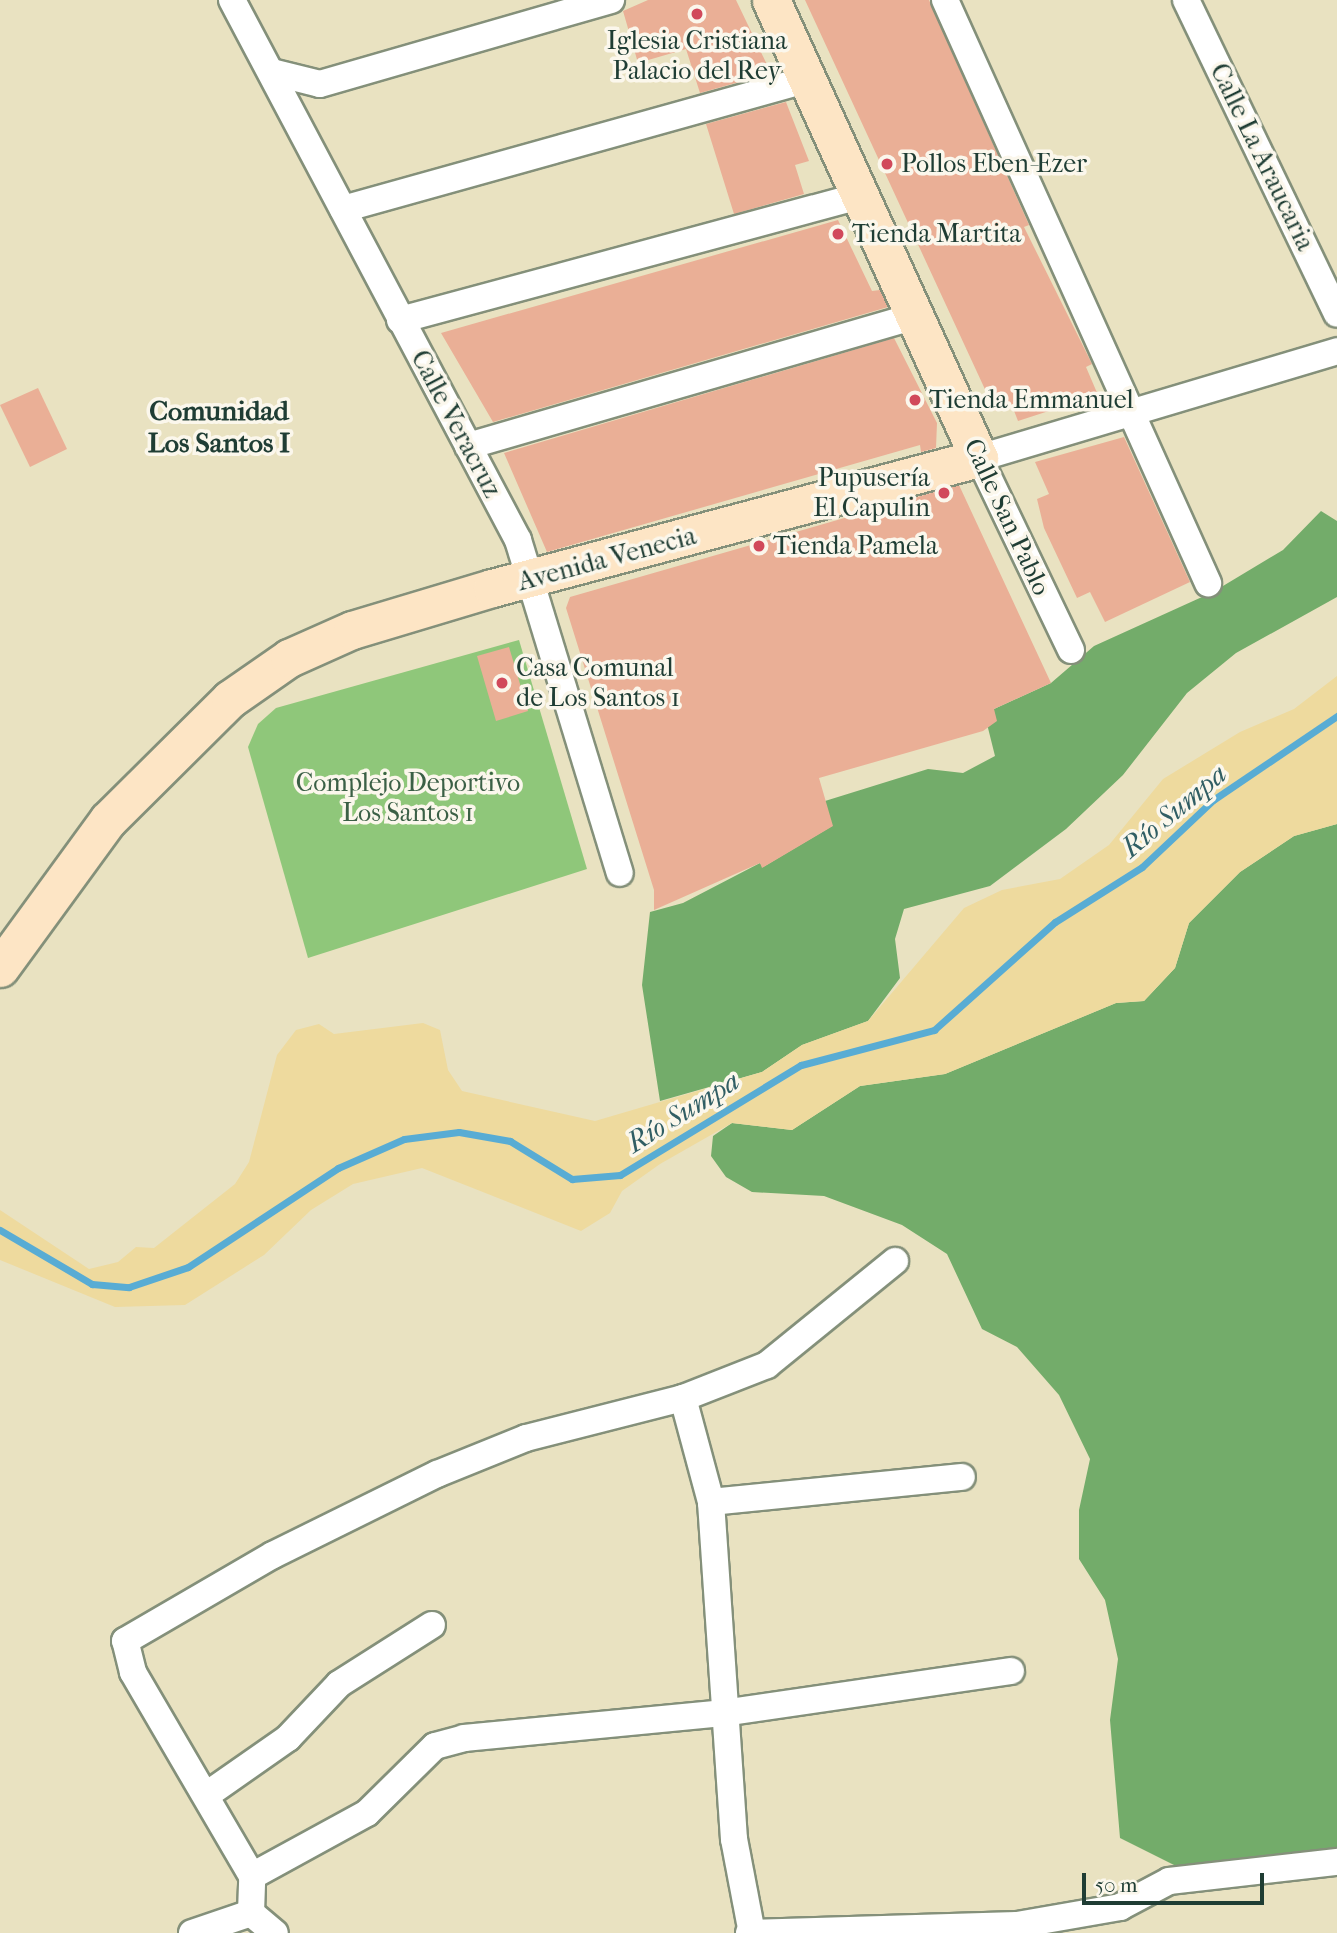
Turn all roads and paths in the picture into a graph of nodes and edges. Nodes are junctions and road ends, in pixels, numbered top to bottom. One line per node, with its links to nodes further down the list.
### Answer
1 (232, 0): 6 (street, Calle Veracruz)
2 (611, 0): 6 (street)
3 (771, 0): 7 (street, Calle San Pablo)
4 (945, 0): 14 (street)
5 (1186, 0): 10 (street, Calle La Araucaria)
6 (272, 72): 9 (street, Calle Veracruz)
7 (806, 80): 8 (street, Calle San Pablo); 9 (street)
8 (859, 196): 11 (street, Calle San Pablo); 12 (street)
9 (343, 209): 12 (street, Calle Veracruz)
10 (1337, 314)
11 (918, 315): 15 (street); 16 (street, Calle San Pablo)
12 (400, 320): 15 (street, Calle Veracruz)
13 (1337, 351): 14 (street, Avenida Venecia)
14 (1131, 412): 16 (street, Avenida Venecia); 18 (street)
15 (468, 446): 17 (street, Calle Veracruz)
16 (979, 458): 17 (street, Avenida Venecia); 19 (street, Calle San Pablo)
17 (530, 581): 20 (street, Calle Veracruz); 21 (street, Avenida Venecia)
18 (1209, 583)
19 (1071, 650)
20 (620, 873)
21 (0, 968)
22 (895, 1261): 23 (street)
23 (683, 1398): 25 (street); 29 (street)
24 (962, 1477): 25 (street)
25 (711, 1502): 28 (street)
26 (432, 1625): 29 (street)
27 (1011, 1671): 28 (street)
28 (723, 1713): 31 (street); 35 (street)
29 (208, 1794): 31 (street)
30 (1337, 1862): 35 (street)
31 (252, 1876): 32 (street)
32 (251, 1913): 33 (street); 34 (street)
33 (192, 1933)
34 (275, 1933)
35 (750, 1933)

